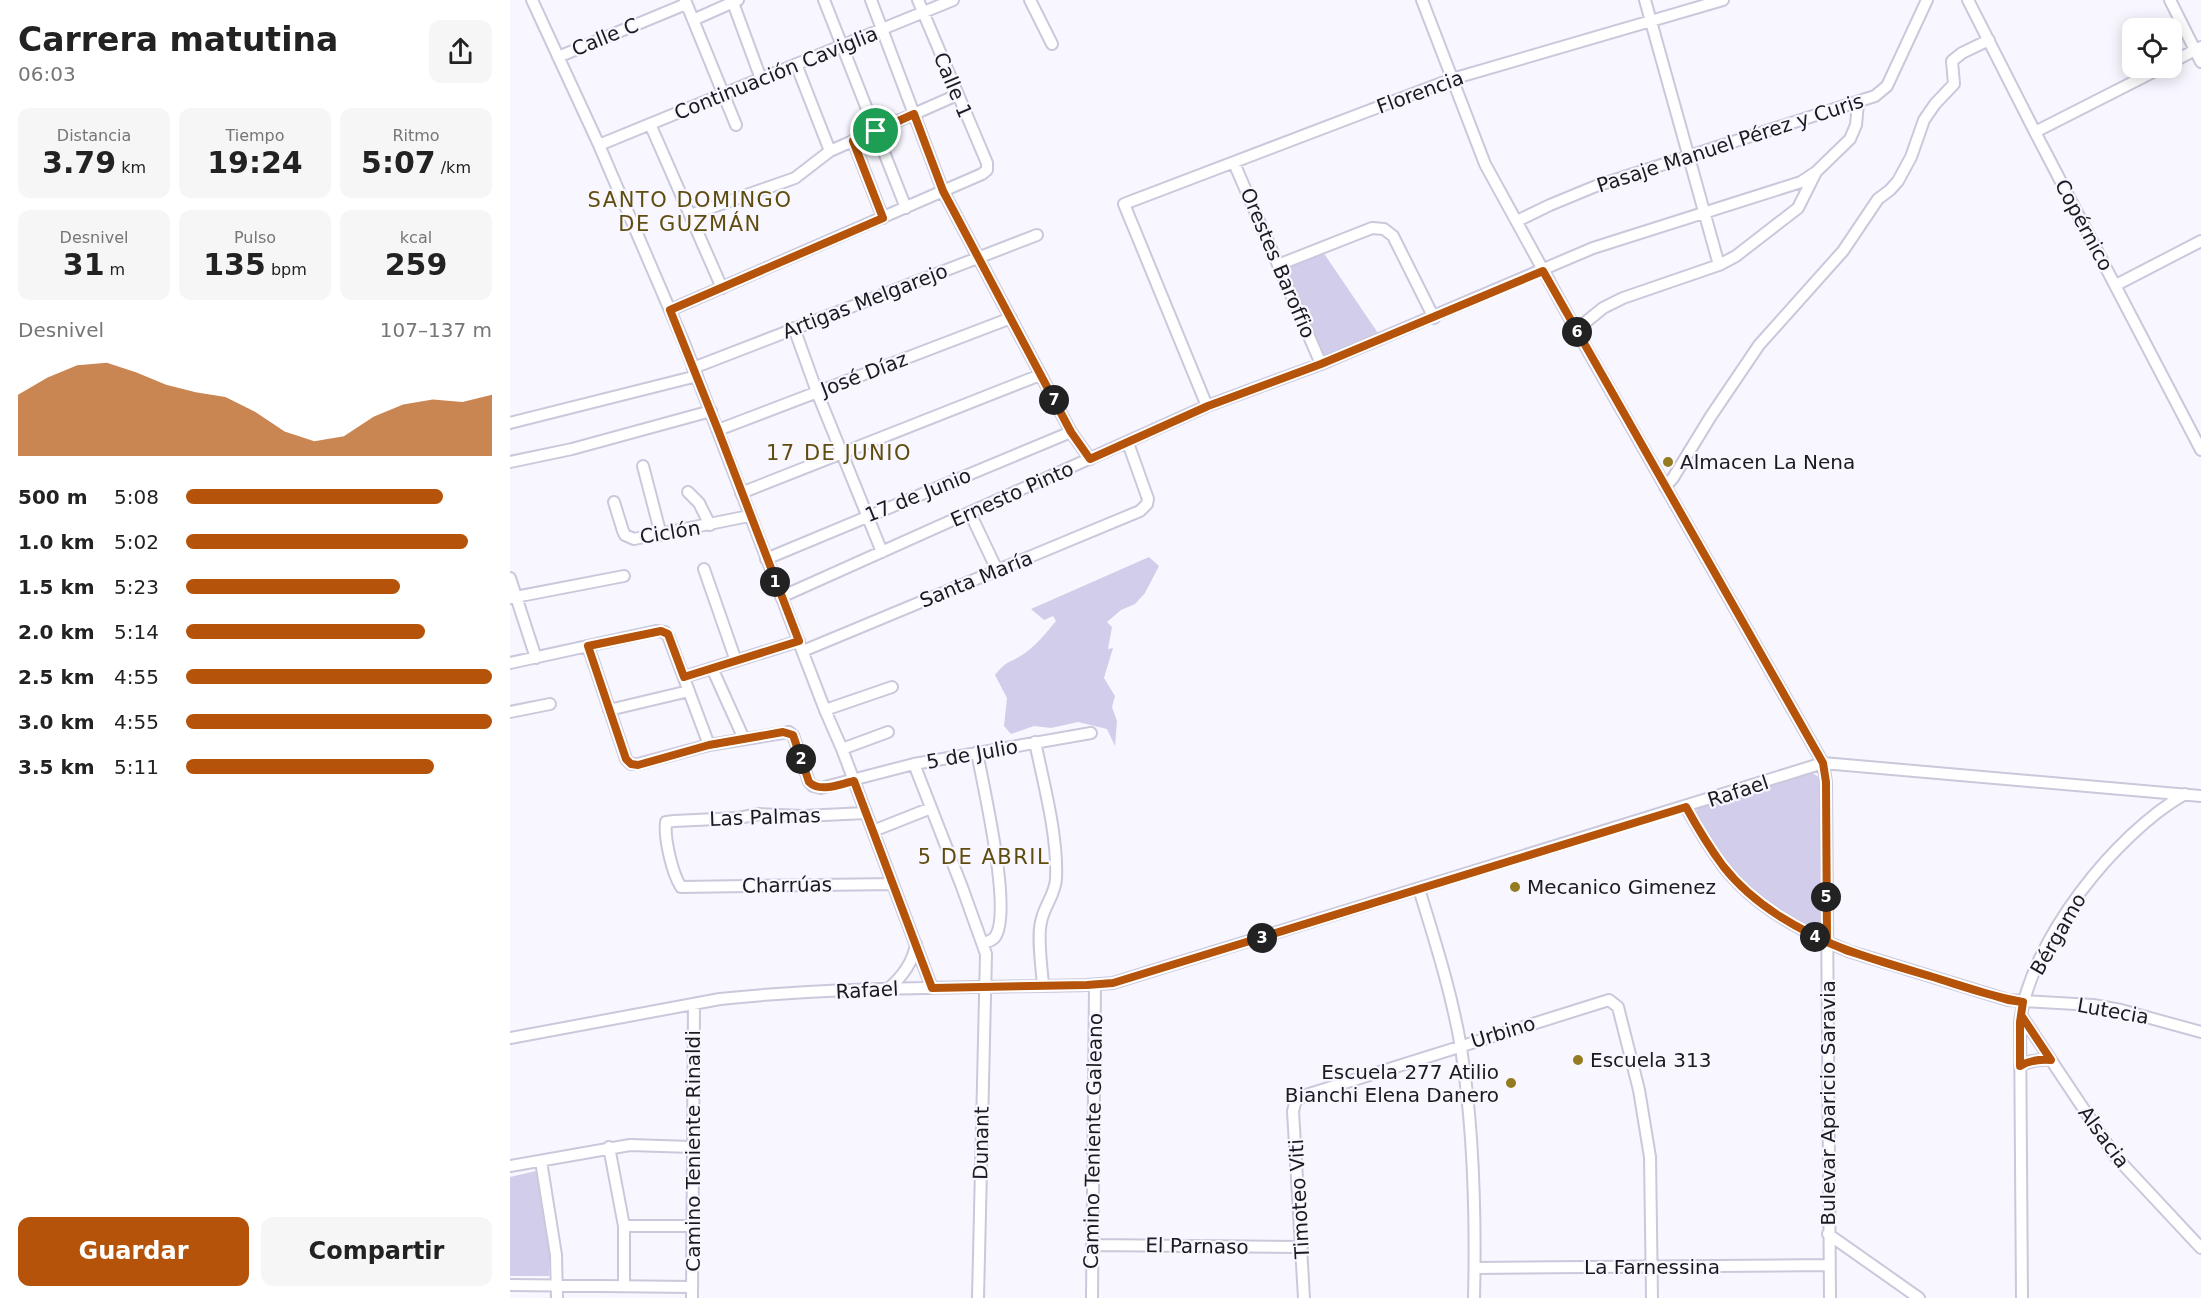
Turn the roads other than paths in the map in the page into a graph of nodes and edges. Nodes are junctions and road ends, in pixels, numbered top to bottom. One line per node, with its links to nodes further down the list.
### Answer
1 (532, 0): 23 (street)
2 (824, 0): 21 (street)
3 (871, 0): 18 (street)
4 (918, 0): 15 (street, Calle 1)
5 (953, 0): 15 (street, Continuación Caviglia)
6 (1030, 0): 20 (street)
7 (1422, 0): 29 (street, Bulevar Aparicio Saravia)
8 (1645, 0): 17 (street)
9 (1723, 0): 17 (street, Florencia)
10 (1927, 0): 32 (street, Pasaje Manuel Pérez y Curis)
11 (1968, 0): 19 (street, Copérnico)
12 (2170, 0): 22 (street)
13 (735, 1): 16 (street); 28 (street)
14 (686, 2): 16 (street); 23 (street, Calle C)
15 (923, 12): 18 (street, Continuación Caviglia); 31 (street, Calle 1)
16 (693, 20): 30 (street)
17 (1651, 21): 29 (street, Florencia); 41 (street)
18 (882, 29): 21 (street, Continuación Caviglia); 33 (street)
19 (1989, 40): 37 (street, Copérnico); 78 (street)
20 (1052, 44)
21 (842, 46): 26 (street, Continuación Caviglia); 36 (street)
22 (2198, 48): 24 (street); 25 (street)
23 (558, 57): 39 (street)
24 (2182, 57)
25 (2201, 62)
26 (796, 64): 28 (street, Continuación Caviglia); 40 (street)
27 (2141, 78): 37 (street)
28 (761, 79): 30 (street, Continuación Caviglia)
29 (1452, 79): 42 (street, Florencia); 49 (street, Bulevar Aparicio Saravia)
30 (724, 94): 34 (street, Continuación Caviglia); 35 (street)
31 (957, 95): 33 (street); 44 (street, Calle 1)
32 (1858, 103): 41 (street, Pasaje Manuel Pérez y Curis); 43 (street)
33 (914, 114): 36 (street); 44 (street)
34 (650, 124): 39 (street, Continuación Caviglia); 47 (street)
35 (736, 125)
36 (876, 131): 38 (street); 45 (street)
37 (2035, 132): 56 (street, Copérnico)
38 (853, 141): 40 (street); 48 (street)
39 (599, 145): 58 (street)
40 (830, 151): 47 (street)
41 (1689, 155): 46 (street); 49 (street, Pasaje Manuel Pérez y Curis)
42 (1234, 162): 54 (street, Orestes Baroffio); 67 (street, Florencia)
43 (1816, 172): 46 (street, Ernesto Pinto); 53 (street)
44 (943, 191): 45 (street); 52 (street)
45 (906, 208): 48 (street)
46 (1704, 212): 53 (street); 55 (street, Ernesto Pinto)
47 (690, 215): 57 (street)
48 (883, 218): 57 (street)
49 (1517, 221): 55 (street, Bulevar Aparicio Saravia)
50 (1037, 235): 52 (street, Artigas Melgarejo)
51 (2201, 241): 56 (street)
52 (979, 257): 59 (street); 61 (street, Artigas Melgarejo)
53 (1719, 264): 62 (street)
54 (1278, 265): 60 (street); 63 (street, Orestes Baroffio)
55 (1543, 271): 60 (street, Ernesto Pinto); 62 (street, Bulevar Aparicio Saravia)
56 (2116, 285): 73 (street, Copérnico)
57 (722, 288): 58 (street)
58 (670, 310): 64 (street)
59 (1011, 318): 65 (street); 66 (street, José Díaz)
60 (1434, 318): 63 (street, Ernesto Pinto)
61 (794, 328): 64 (street, Artigas Melgarejo); 66 (street)
62 (1576, 330): 78 (street, Bulevar Aparicio Saravia)
63 (1321, 364): 67 (street, Ernesto Pinto)
64 (695, 372): 68 (street); 69 (street, Artigas Melgarejo)
65 (1040, 375): 71 (street); 74 (street)
66 (817, 392): 70 (street, José Díaz); 74 (street)
67 (1208, 406): 72 (street, Ernesto Pinto)
68 (711, 411): 70 (street); 76 (street)
69 (510, 423)
70 (718, 430): 80 (street)
71 (1071, 432): 75 (street); 84 (street, 17 de Junio)
72 (1128, 443): 75 (street, Ernesto Pinto); 90 (street, Santa María)
73 (2200, 444)
74 (841, 453): 80 (street); 84 (street)
75 (1090, 459): 82 (street, Ernesto Pinto)
76 (510, 462)
77 (644, 466): 86 (street)
78 (1665, 487): 115 (street, Bulevar Aparicio Saravia)
79 (688, 492): 85 (street)
80 (741, 493): 83 (street)
81 (614, 502): 86 (street, Ciclón)
82 (970, 513): 87 (street, Ernesto Pinto); 90 (street)
83 (750, 516): 85 (street, Ciclón); 88 (street)
84 (867, 516): 87 (street); 88 (street, 17 de Junio)
85 (710, 525): 86 (street, Ciclón)
86 (661, 535)
87 (882, 552): 94 (street, Ernesto Pinto)
88 (766, 559): 94 (street)
89 (704, 569): 98 (street)
90 (998, 570): 96 (street, Santa María)
91 (624, 576): 93 (street)
92 (510, 578): 93 (street)
93 (513, 597): 97 (street)
94 (781, 597): 96 (street)
95 (588, 646): 97 (street); 101 (street); 105 (street)
96 (801, 646): 98 (street, Santa María); 106 (street)
97 (536, 658): 99 (street)
98 (736, 661): 100 (street, Santa María)
99 (510, 663)
100 (712, 668): 101 (street, Santa María); 110 (street)
101 (684, 677): 103 (street)
102 (892, 687): 106 (street)
103 (689, 691): 105 (street); 112 (street)
104 (550, 704): 107 (street)
105 (609, 710): 112 (street)
106 (825, 710): 113 (street)
107 (510, 712)
108 (888, 732): 113 (street)
109 (1091, 733): 111 (street, 5 de Julio)
110 (744, 739): 112 (street); 117 (street, 5 de Julio)
111 (1035, 742): 114 (street, 5 de Julio); 131 (street)
112 (709, 745)
113 (842, 749): 117 (street)
114 (977, 752): 116 (street, 5 de Julio); 128 (street)
115 (1823, 763): 118 (street, Rafael); 120 (street, Rafael); 127 (street, Bulevar Aparicio Saravia)
116 (914, 764): 117 (street, 5 de Julio); 121 (street, Dunant)
117 (854, 781): 122 (street)
118 (2186, 794): 119 (street, Rafael); 135 (street, Bérgamo)
119 (2201, 796)
120 (1686, 807): 126 (street, Rafael); 127 (street)
121 (931, 808): 123 (street); 128 (street, Dunant)
122 (866, 813): 123 (street); 125 (street, Las Palmas)
123 (873, 831): 124 (street)
124 (893, 884): 125 (street, Charrúas); 129 (street)
125 (681, 887)
126 (1419, 889): 130 (street, Rafael); 140 (street)
127 (1827, 942): 135 (street); 150 (street, Bulevar Aparicio Saravia)
128 (983, 943): 133 (street, Dunant)
129 (916, 944): 132 (street); 134 (street)
130 (1095, 985): 131 (street, Rafael); 151 (street, Camino Teniente Galeano)
131 (1043, 986): 133 (street, Rafael)
132 (932, 988): 133 (street, Rafael); 134 (street, Rafael)
133 (984, 988): 162 (street, Dunant)
134 (888, 989): 136 (street, Rafael)
135 (2023, 1002): 137 (street, Bérgamo); 138 (street, Lutecia)
136 (694, 1004): 139 (street, Rafael); 144 (street, Camino Teniente Rinaldi)
137 (2021, 1015): 141 (street, Alsacia); 142 (street, Bérgamo)
138 (2201, 1032)
139 (510, 1038)
140 (1460, 1046): 143 (street, Urbino); 155 (street, Urbino); 156 (street)
141 (2051, 1060): 142 (street); 153 (street, Alsacia)
142 (2020, 1066): 169 (street, Bérgamo)
143 (1296, 1100): 152 (street, Timoteo Viti)
144 (692, 1147): 145 (street); 149 (street, Camino Teniente Rinaldi)
145 (609, 1148): 146 (street); 148 (street)
146 (541, 1161): 147 (street); 158 (street)
147 (510, 1166)
148 (624, 1226): 149 (street); 159 (street)
149 (692, 1226): 160 (street, Camino Teniente Rinaldi)
150 (1828, 1234): 154 (street, Bulevar Aparicio Saravia); 168 (street)
151 (1092, 1245): 152 (street, El Parnaso); 163 (street, Camino Teniente Galeano)
152 (1302, 1247): 164 (street, Timoteo Viti)
153 (2201, 1248)
154 (1829, 1265): 155 (street, La Farnessina); 167 (street, Bulevar Aparicio Saravia)
155 (1652, 1267): 156 (street, La Farnessina); 166 (street)
156 (1475, 1268): 165 (street)
157 (510, 1285): 158 (street)
158 (556, 1286): 159 (street); 161 (street)
159 (624, 1286): 160 (street)
160 (692, 1292)
161 (557, 1298)
162 (978, 1298)
163 (1092, 1298)
164 (1304, 1298)
165 (1474, 1298)
166 (1652, 1298)
167 (1830, 1298)
168 (1919, 1298)
169 (2022, 1298)

